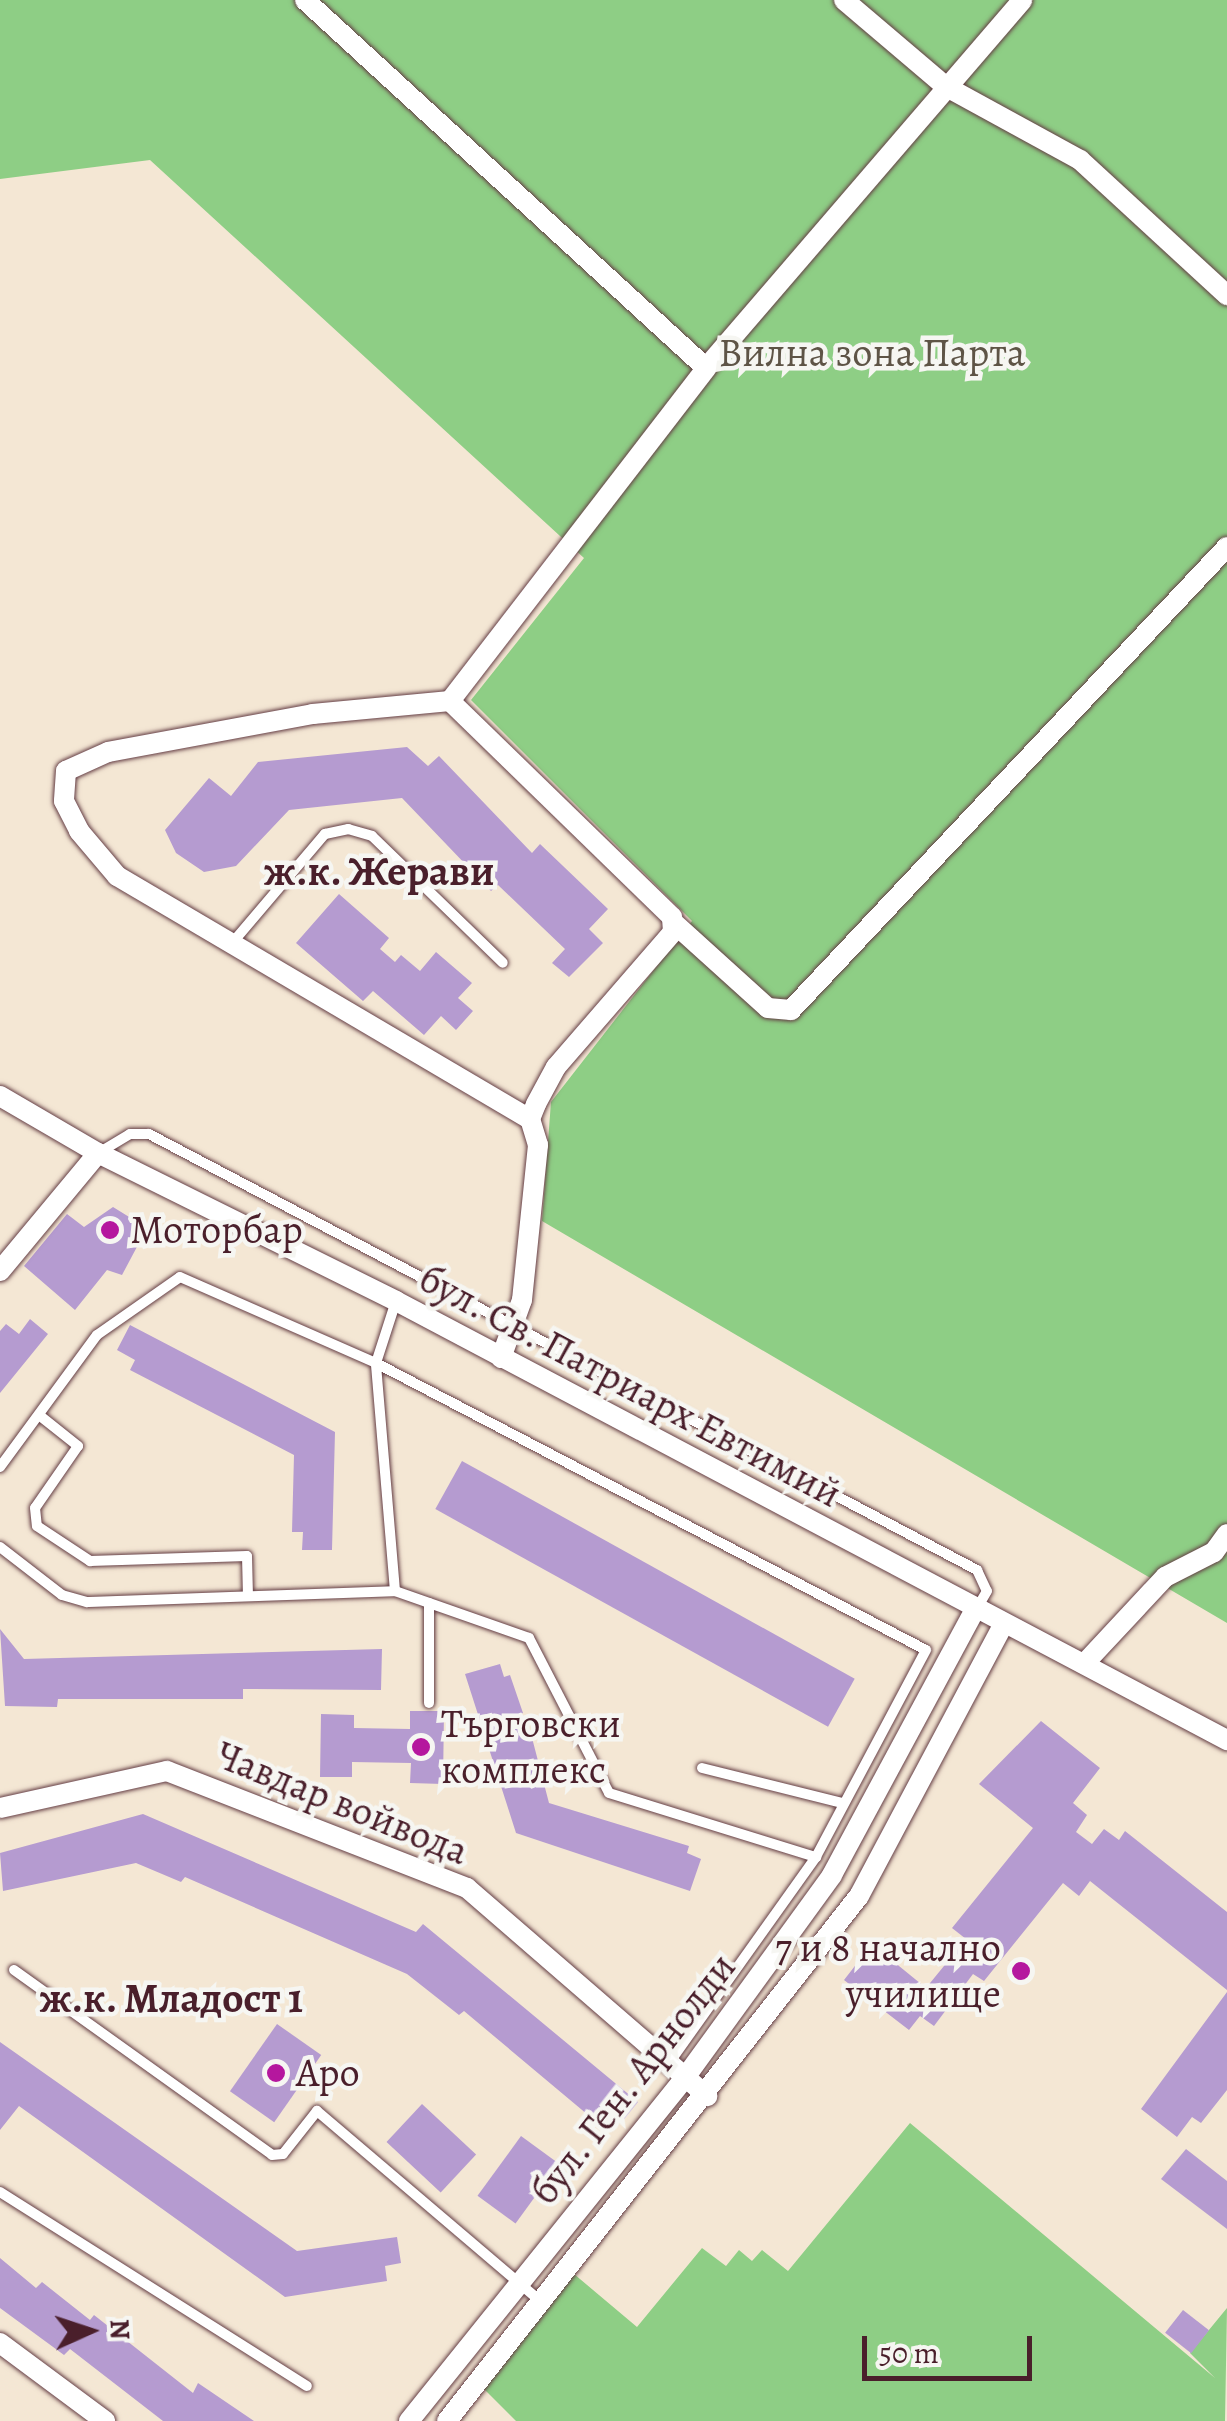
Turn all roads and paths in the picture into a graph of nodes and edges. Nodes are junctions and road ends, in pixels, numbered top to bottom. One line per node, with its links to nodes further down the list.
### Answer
1 (304, 0): 6 (street)
2 (844, 0): 4 (street)
3 (1022, 0): 4 (street)
4 (945, 86): 5 (street); 6 (street)
5 (1227, 294)
6 (706, 368): 8 (street)
7 (1227, 547): 9 (street)
8 (450, 701): 9 (street); 10 (street)
9 (675, 924): 13 (street)
10 (233, 942): 11 (lane); 13 (street)
11 (504, 963)
12 (0, 1096): 14 (street, бул. Св. Патриарх Евтимий)
13 (530, 1119): 17 (street)
14 (98, 1153): 15 (street); 16 (street, бул. Св. Патриарх Евтимий); 17 (lane)
15 (0, 1271)
16 (396, 1301): 18 (street, бул. Св. Патриарх Евтимий); 19 (lane)
17 (516, 1329): 18 (street); 27 (lane)
18 (501, 1358): 27 (street, бул. Св. Патриарх Евтимий)
19 (376, 1363): 20 (lane); 24 (lane); 29 (lane)
20 (39, 1415): 21 (lane); 25 (lane)
21 (0, 1467)
22 (1227, 1534): 31 (street)
23 (0, 1548): 25 (lane)
24 (395, 1591): 25 (lane); 26 (lane)
25 (248, 1596)
26 (429, 1603): 32 (lane); 37 (lane)
27 (976, 1608): 28 (street, бул. Св. Патриарх Евтимий); 30 (street, бул. Ген. Арнолди)
28 (1004, 1623): 31 (street, бул. Св. Патриарх Евтимий); 40 (street, бул. Ген. Арнолди)
29 (927, 1654): 30 (lane); 35 (lane)
30 (948, 1661): 39 (street, бул. Ген. Арнолди)
31 (1084, 1664): 33 (street, бул. Св. Патриарх Евтимий)
32 (429, 1703)
33 (1227, 1740)
34 (702, 1768): 35 (lane)
35 (842, 1803): 37 (lane)
36 (0, 1808): 39 (street, Чавдар войвода)
37 (816, 1856): 39 (lane)
38 (14, 1970): 42 (lane)
39 (676, 2071): 40 (street, Чавдар войвода); 42 (street, бул. Ген. Арнолди)
40 (707, 2096): 43 (street, бул. Ген. Арнолди)
41 (0, 2192): 45 (lane)
42 (517, 2282): 43 (lane); 47 (street, бул. Ген. Арнолди)
43 (541, 2302): 48 (street, бул. Ген. Арнолди)
44 (0, 2342): 46 (street)
45 (307, 2386)
46 (105, 2421)
47 (410, 2421)
48 (448, 2421)

